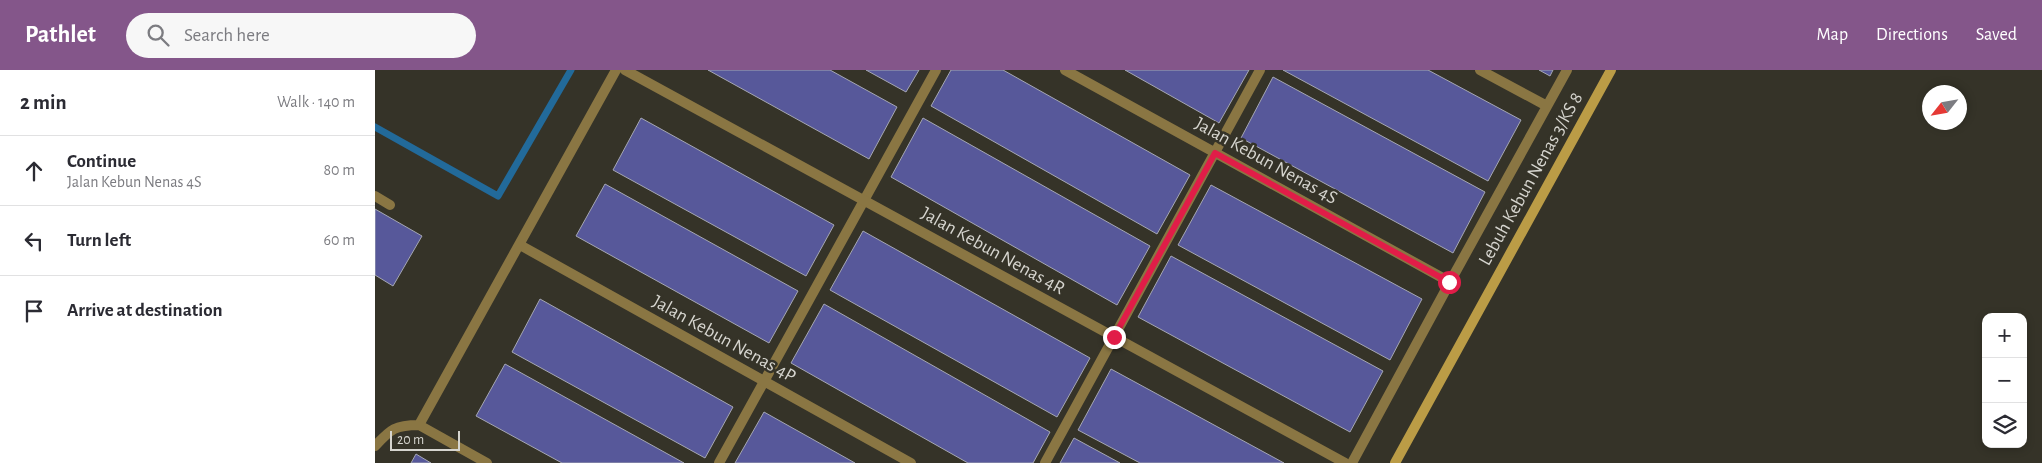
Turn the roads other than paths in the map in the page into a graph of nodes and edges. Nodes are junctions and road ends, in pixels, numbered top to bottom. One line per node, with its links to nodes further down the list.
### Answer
1 (616, 70): 14 (street)
2 (625, 70): 12 (street, Jalan Kebun Nenas 4R)
3 (936, 70): 12 (street)
4 (1065, 70): 10 (street, Jalan Kebun Nenas 4S)
5 (1260, 70): 10 (street)
6 (1481, 70): 9 (street)
7 (1567, 70): 9 (street)
8 (1611, 70): 26 (street, Lebuh Kebun Nenas 3/KS 8)
9 (1547, 106): 15 (street)
10 (1215, 153): 15 (street, Jalan Kebun Nenas 4S); 16 (street)
11 (375, 196): 13 (street)
12 (864, 200): 16 (street, Jalan Kebun Nenas 4R); 17 (street)
13 (389, 205)
14 (520, 244): 17 (street, Jalan Kebun Nenas 4P); 18 (street)
15 (1449, 282): 25 (street)
16 (1114, 337): 23 (street); 24 (street, Jalan Kebun Nenas 4R)
17 (764, 382): 21 (street); 22 (street, Jalan Kebun Nenas 4P)
18 (419, 425): 19 (street); 20 (street)
19 (375, 446)
20 (487, 463)
21 (719, 463)
22 (911, 463)
23 (1045, 463)
24 (1345, 463)
25 (1352, 463)
26 (1395, 463)

